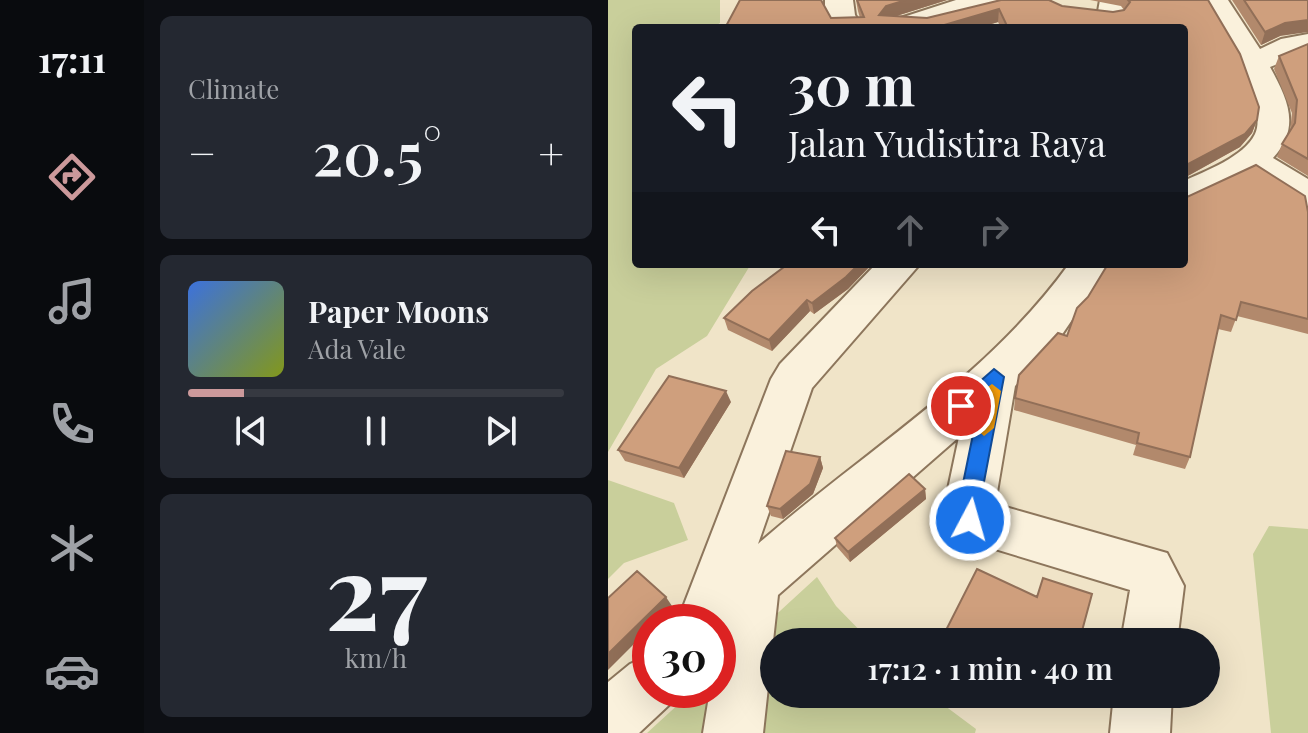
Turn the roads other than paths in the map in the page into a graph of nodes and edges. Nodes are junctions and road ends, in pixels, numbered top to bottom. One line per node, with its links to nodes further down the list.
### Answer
1 (839, 0): 4 (street)
2 (1005, 0): 5 (street)
3 (1214, 0): 7 (street)
4 (846, 24)
5 (910, 24)
6 (1308, 43): 7 (street)
7 (1252, 64): 8 (street)
8 (1250, 159): 9 (street); 10 (street)
9 (1188, 195)
10 (1308, 196)
11 (896, 268): 15 (street)
12 (1087, 268): 13 (street)
13 (994, 377): 14 (street); 17 (street)
14 (753, 580): 16 (street); 21 (street)
15 (710, 604)
16 (731, 604)
17 (1151, 628)
18 (632, 700): 20 (street)
19 (1142, 708): 22 (street)
20 (608, 721)
21 (733, 733)
22 (1140, 733)

